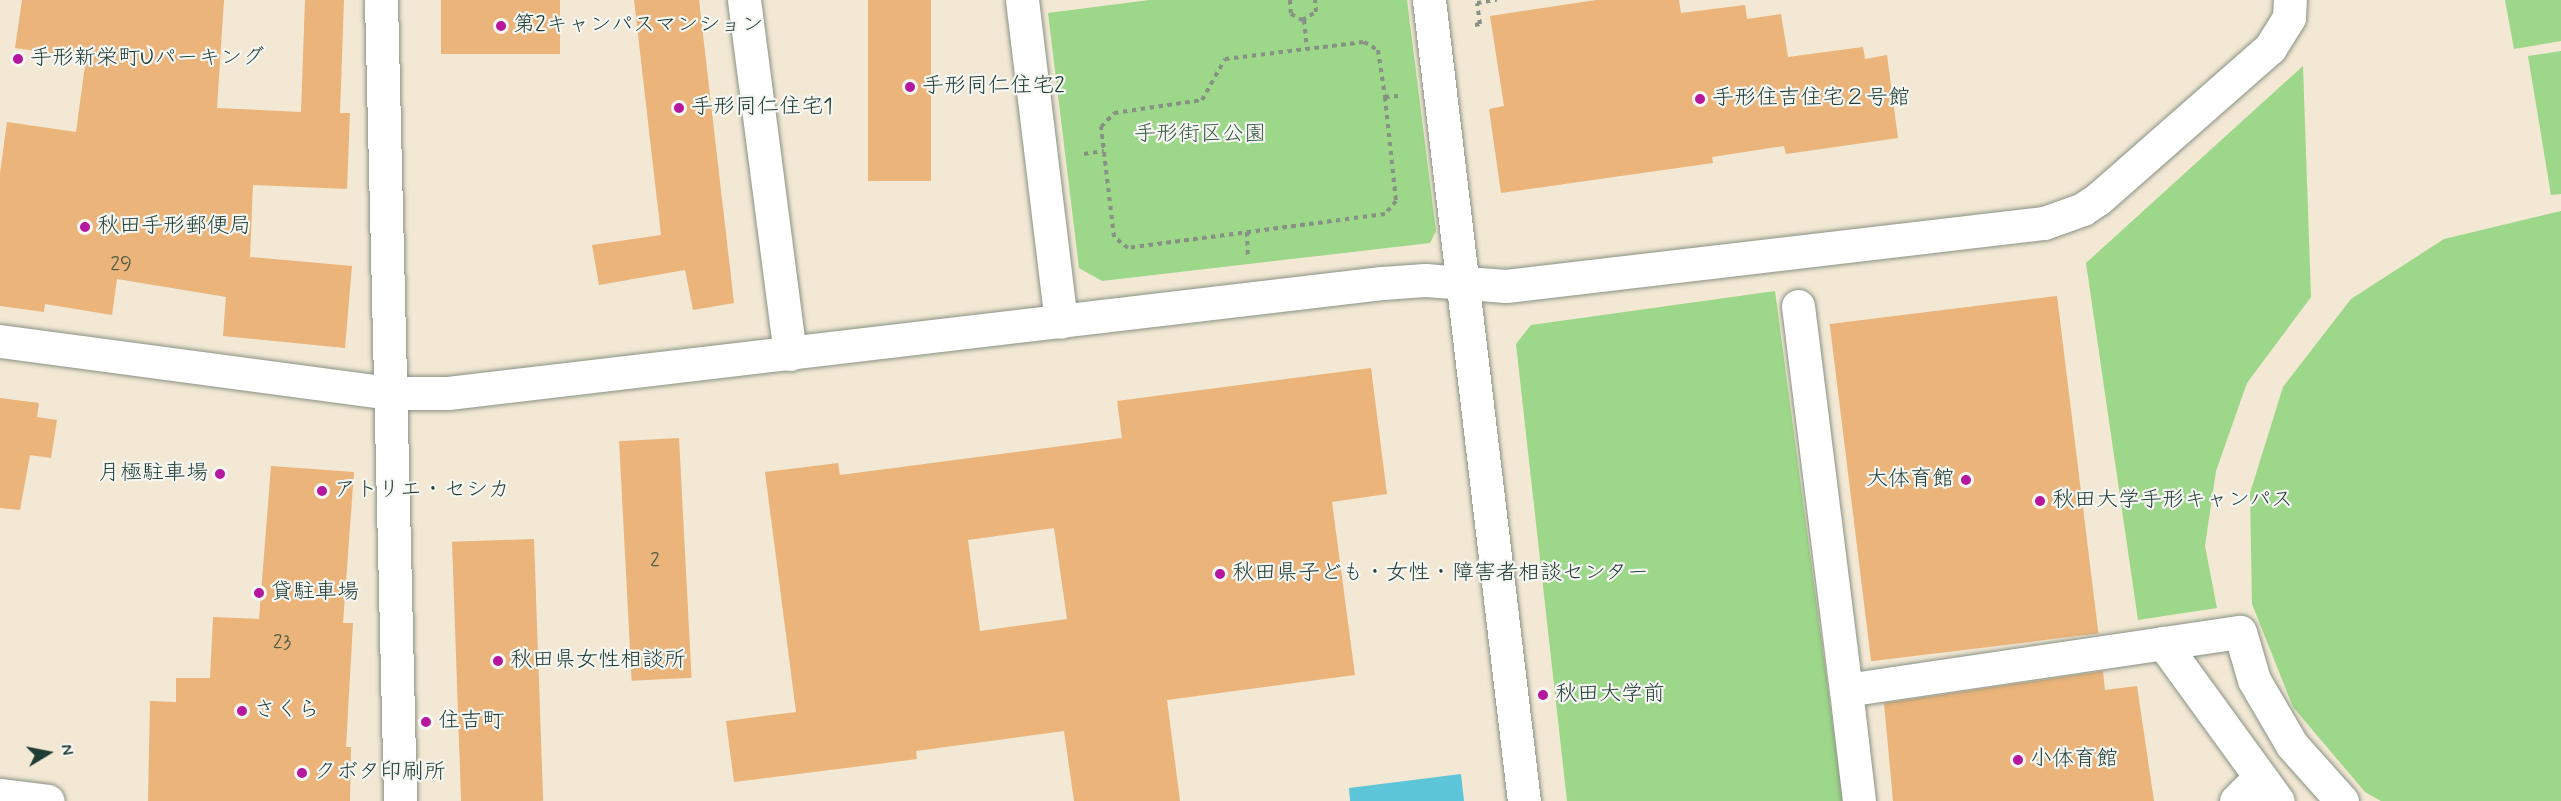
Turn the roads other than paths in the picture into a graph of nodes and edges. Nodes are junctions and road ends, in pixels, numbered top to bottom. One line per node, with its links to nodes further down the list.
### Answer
1 (381, 0): 11 (street)
2 (744, 0): 10 (street)
3 (1022, 0): 8 (street)
4 (1429, 0): 6 (street)
5 (2290, 0): 6 (street)
6 (1465, 283): 8 (street); 16 (street)
7 (1798, 306): 13 (street)
8 (1061, 322): 10 (street)
9 (0, 341): 11 (street)
10 (790, 354): 11 (street)
11 (392, 393): 15 (street)
12 (2163, 643): 13 (street); 14 (street); 19 (street)
13 (1846, 690): 17 (street)
14 (2269, 789): 18 (street)
15 (400, 801)
16 (1524, 801)
17 (1859, 801)
18 (2236, 801)
19 (2342, 801)

